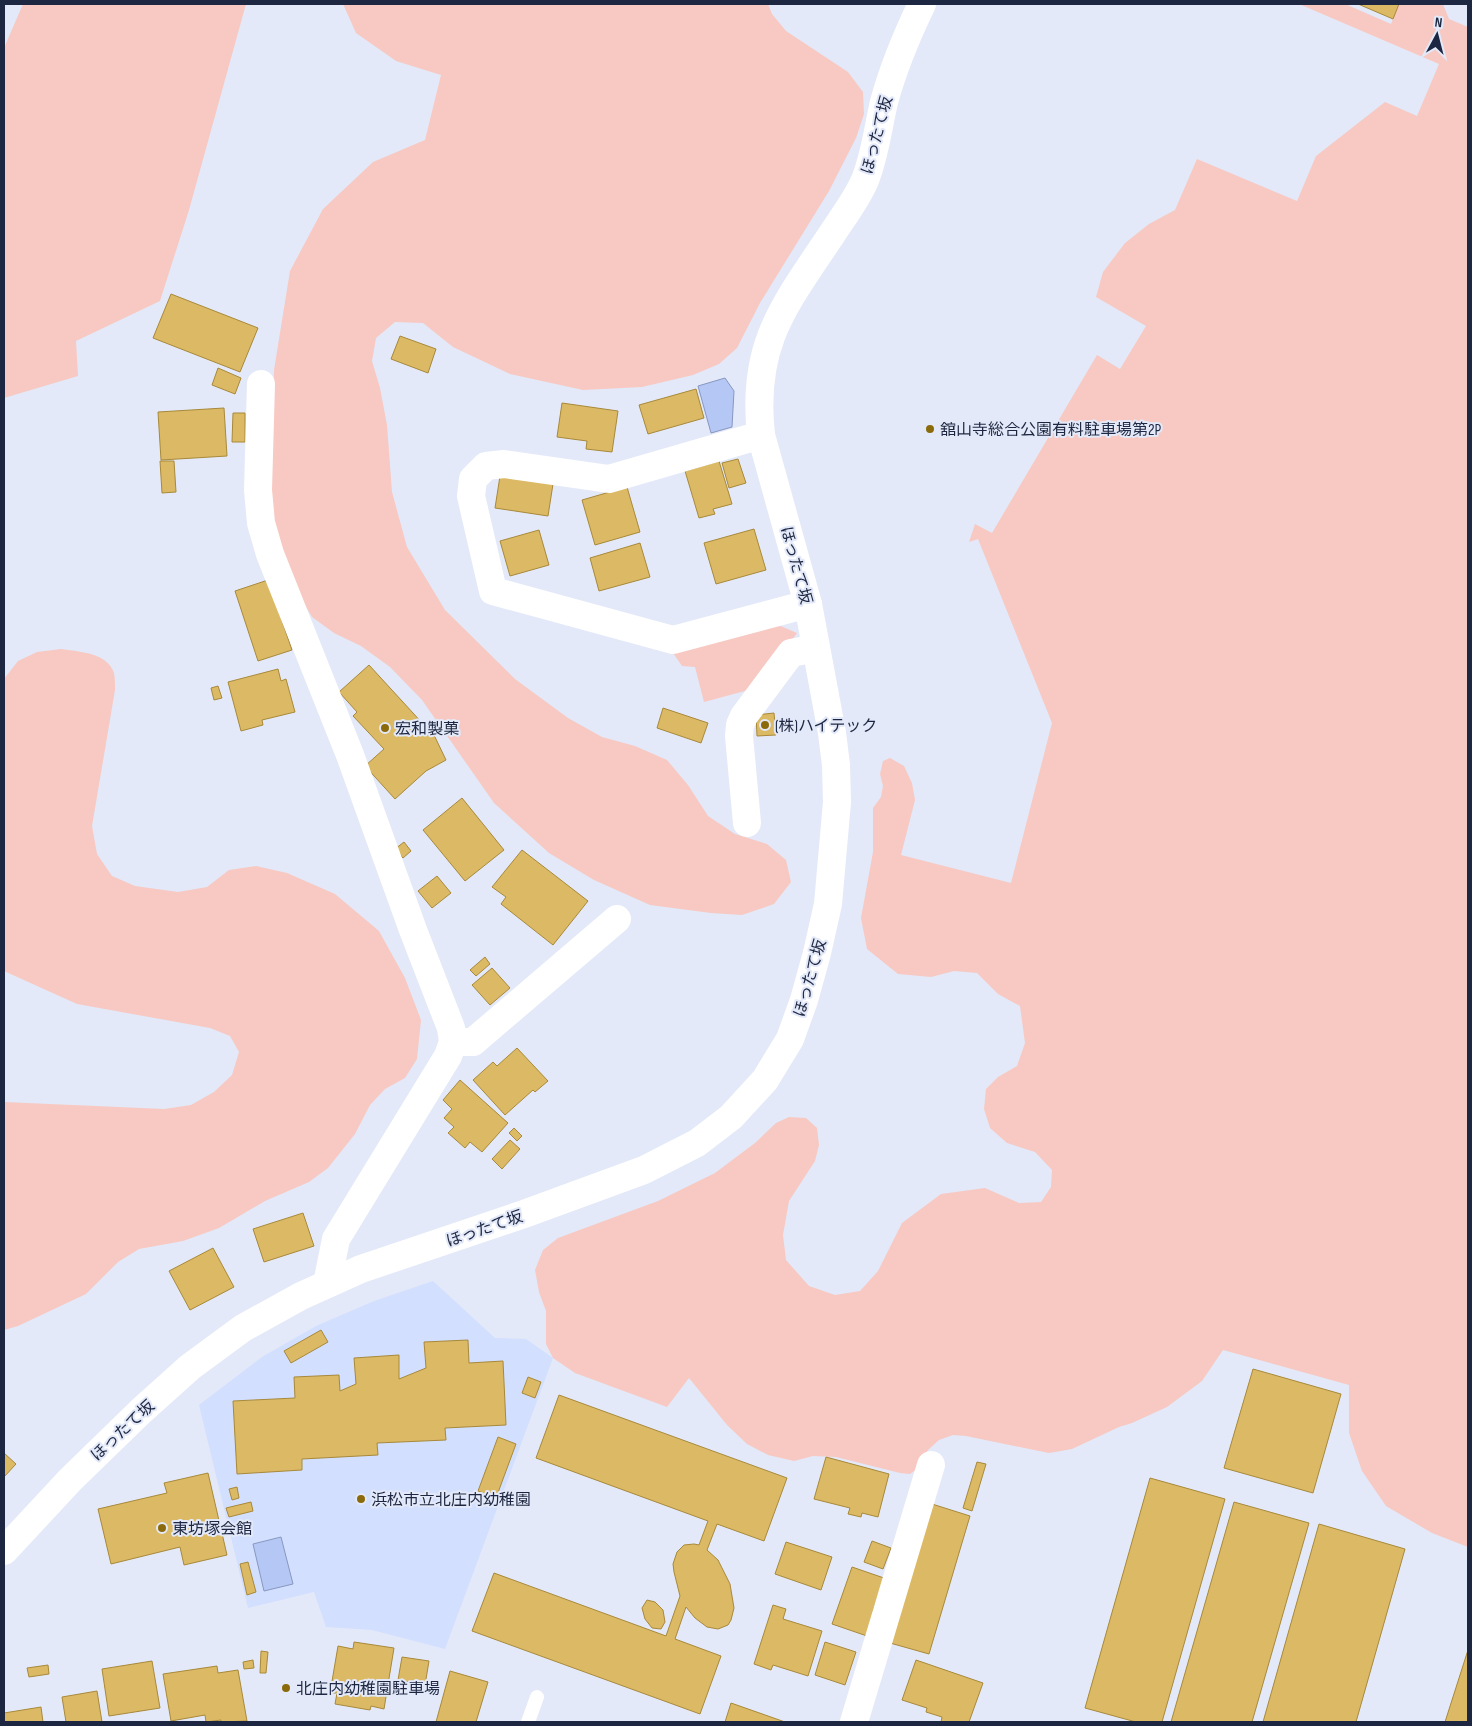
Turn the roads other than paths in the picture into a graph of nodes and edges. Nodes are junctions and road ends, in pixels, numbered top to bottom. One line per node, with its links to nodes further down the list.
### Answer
1 (922, 4): 3 (street, ほったて坂)
2 (261, 384): 8 (street)
3 (761, 435): 4 (street, ほったて坂); 4 (street)
4 (808, 604): 5 (street, ほったて坂)
5 (816, 648): 6 (street); 9 (street, ほったて坂)
6 (747, 823)
7 (617, 919): 8 (street)
8 (453, 1042): 9 (street)
9 (327, 1284): 11 (street, ほったて坂)
10 (931, 1465): 14 (street)
11 (4, 1551)
12 (537, 1698): 13 (lane)
13 (528, 1722)
14 (854, 1722)

